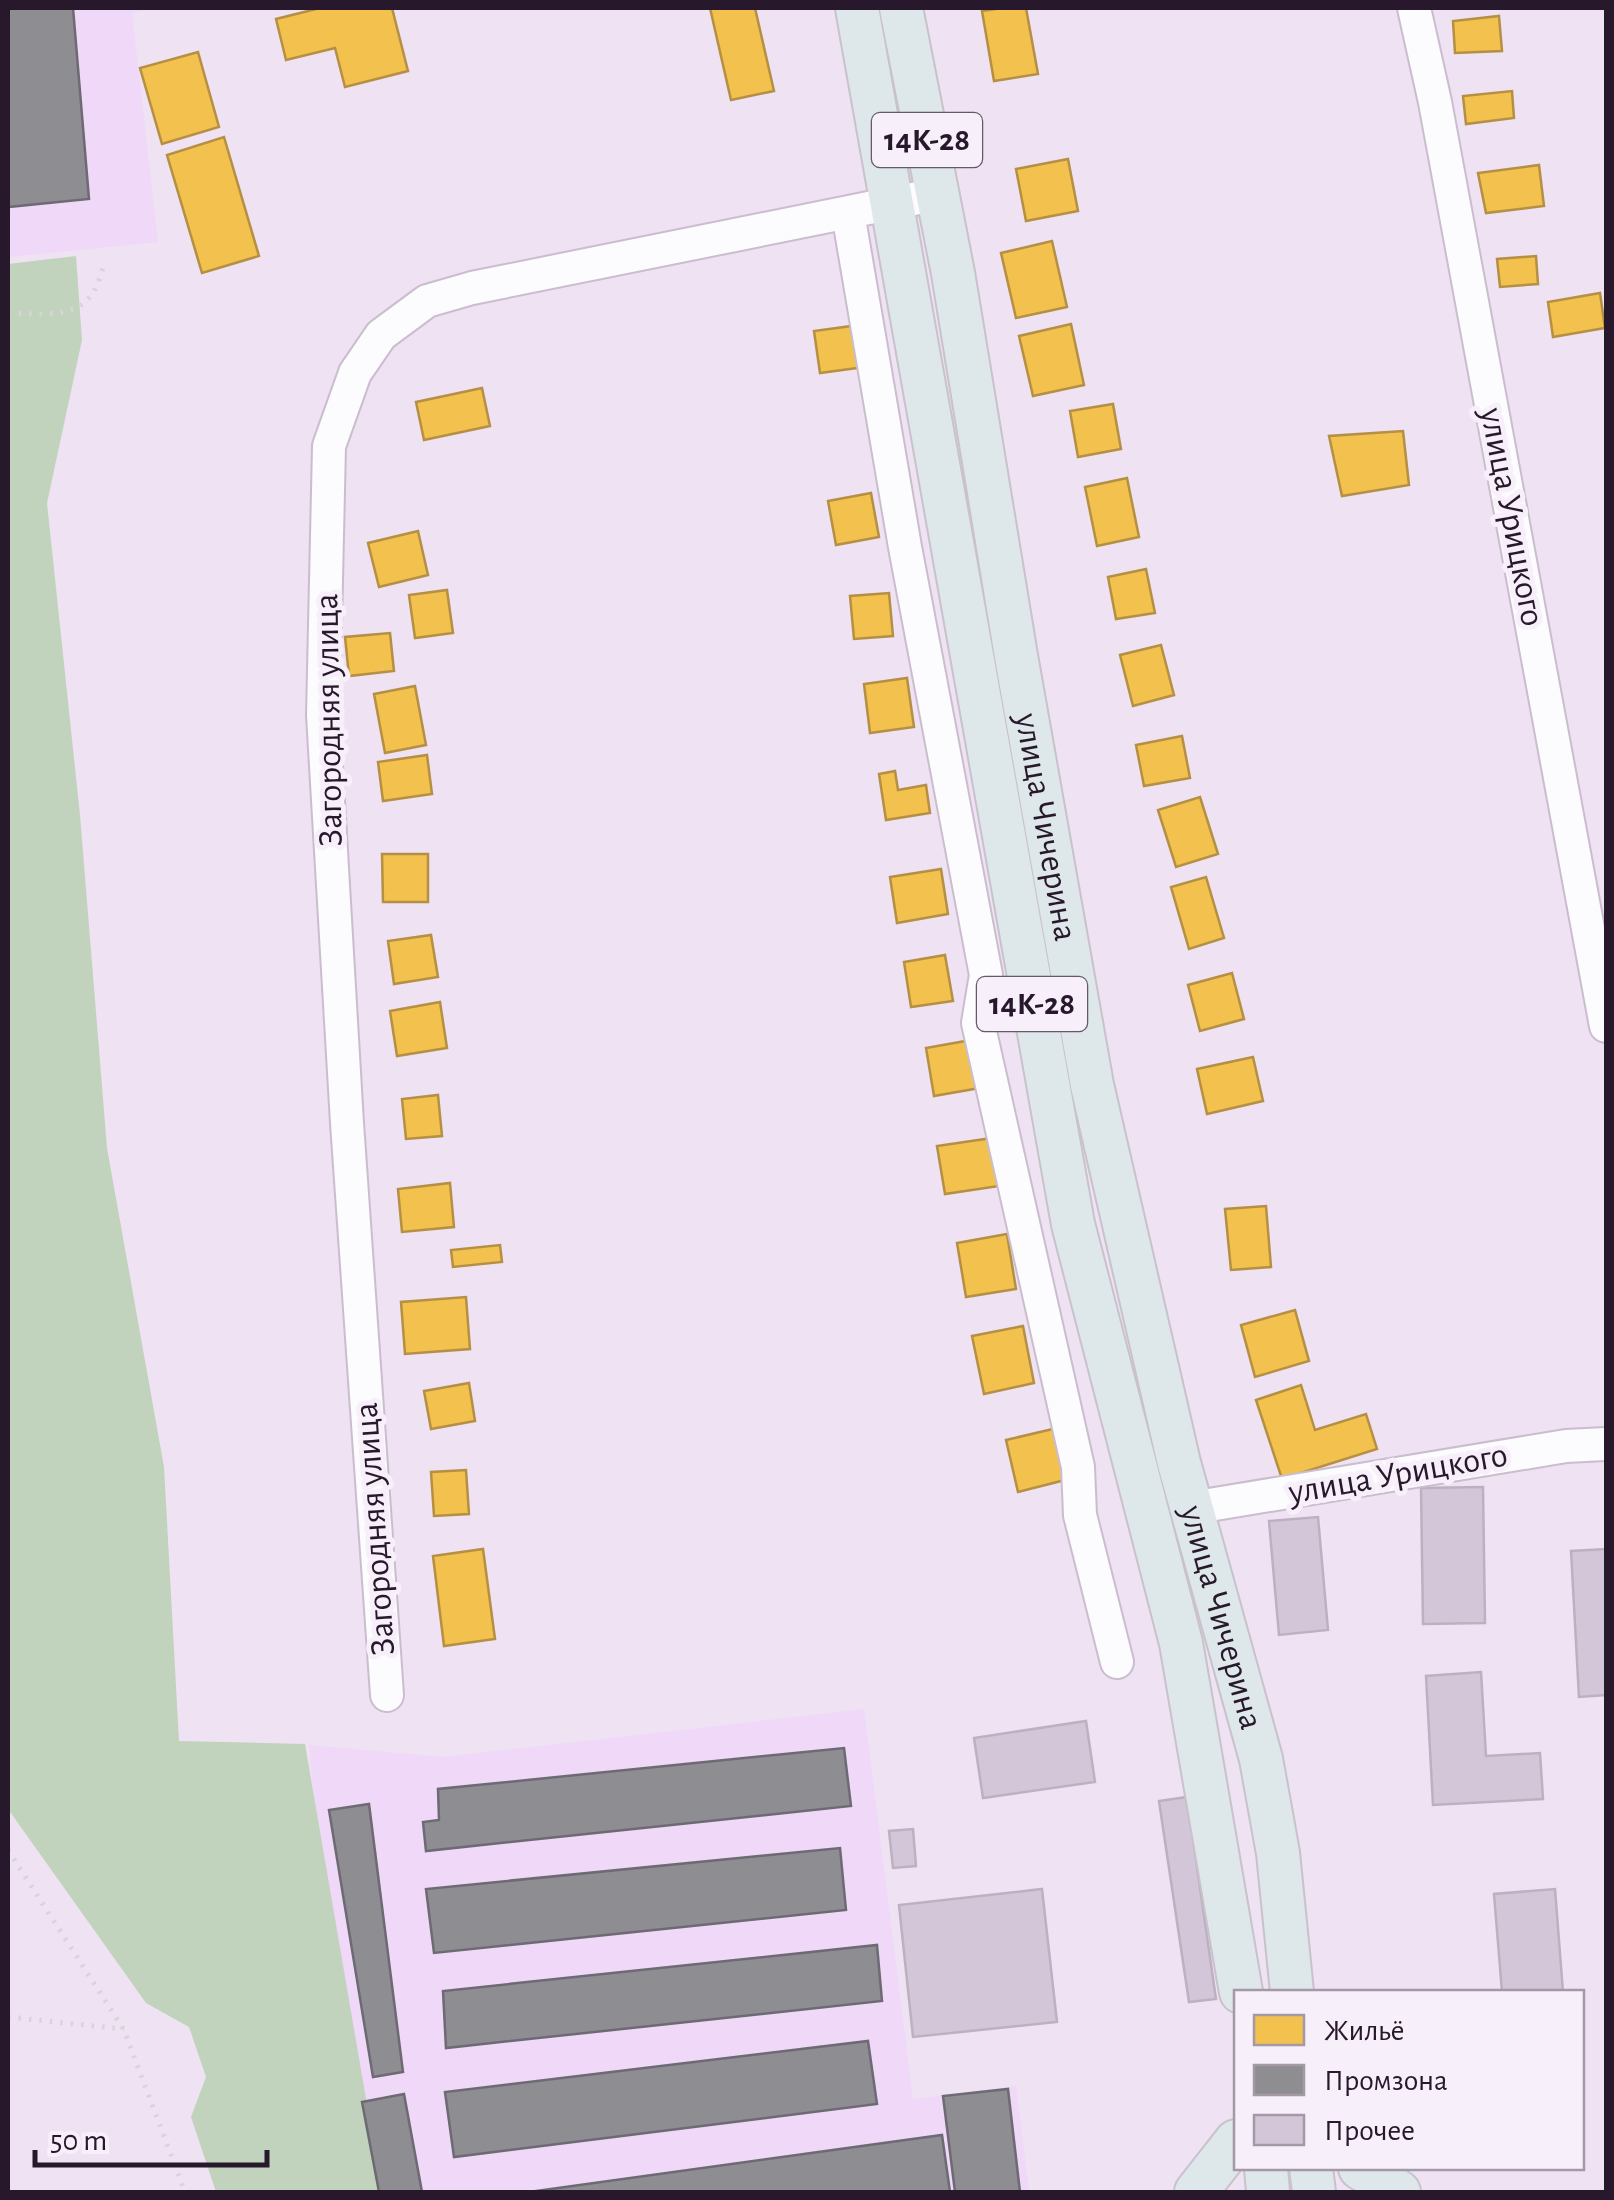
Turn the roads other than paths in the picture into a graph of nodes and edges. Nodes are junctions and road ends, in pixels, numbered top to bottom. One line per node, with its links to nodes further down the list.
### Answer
1 (856, 8): 5 (main road, улица Чичерина / 14К-28)
2 (901, 8): 4 (main road, улица Чичерина / 14К-28)
3 (1414, 8): 7 (street, улица Урицкого)
4 (938, 194): 5 (street, Загородняя улица); 9 (main road, улица Чичерина / 14К-28)
5 (892, 204): 6 (street, Загородняя улица); 12 (main road, улица Чичерина / 14К-28)
6 (848, 213): 10 (street); 11 (street, Загородняя улица)
7 (1606, 1026)
8 (1606, 1444): 9 (street, улица Урицкого)
9 (1191, 1508): 13 (main road, улица Чичерина / 14К-28)
10 (1118, 1662)
11 (387, 1695)
12 (1241, 1990)
13 (1292, 1990)
14 (1234, 2144): 16 (main road)
15 (1363, 2170): 17 (main road)
16 (1196, 2192)
17 (1399, 2192)

